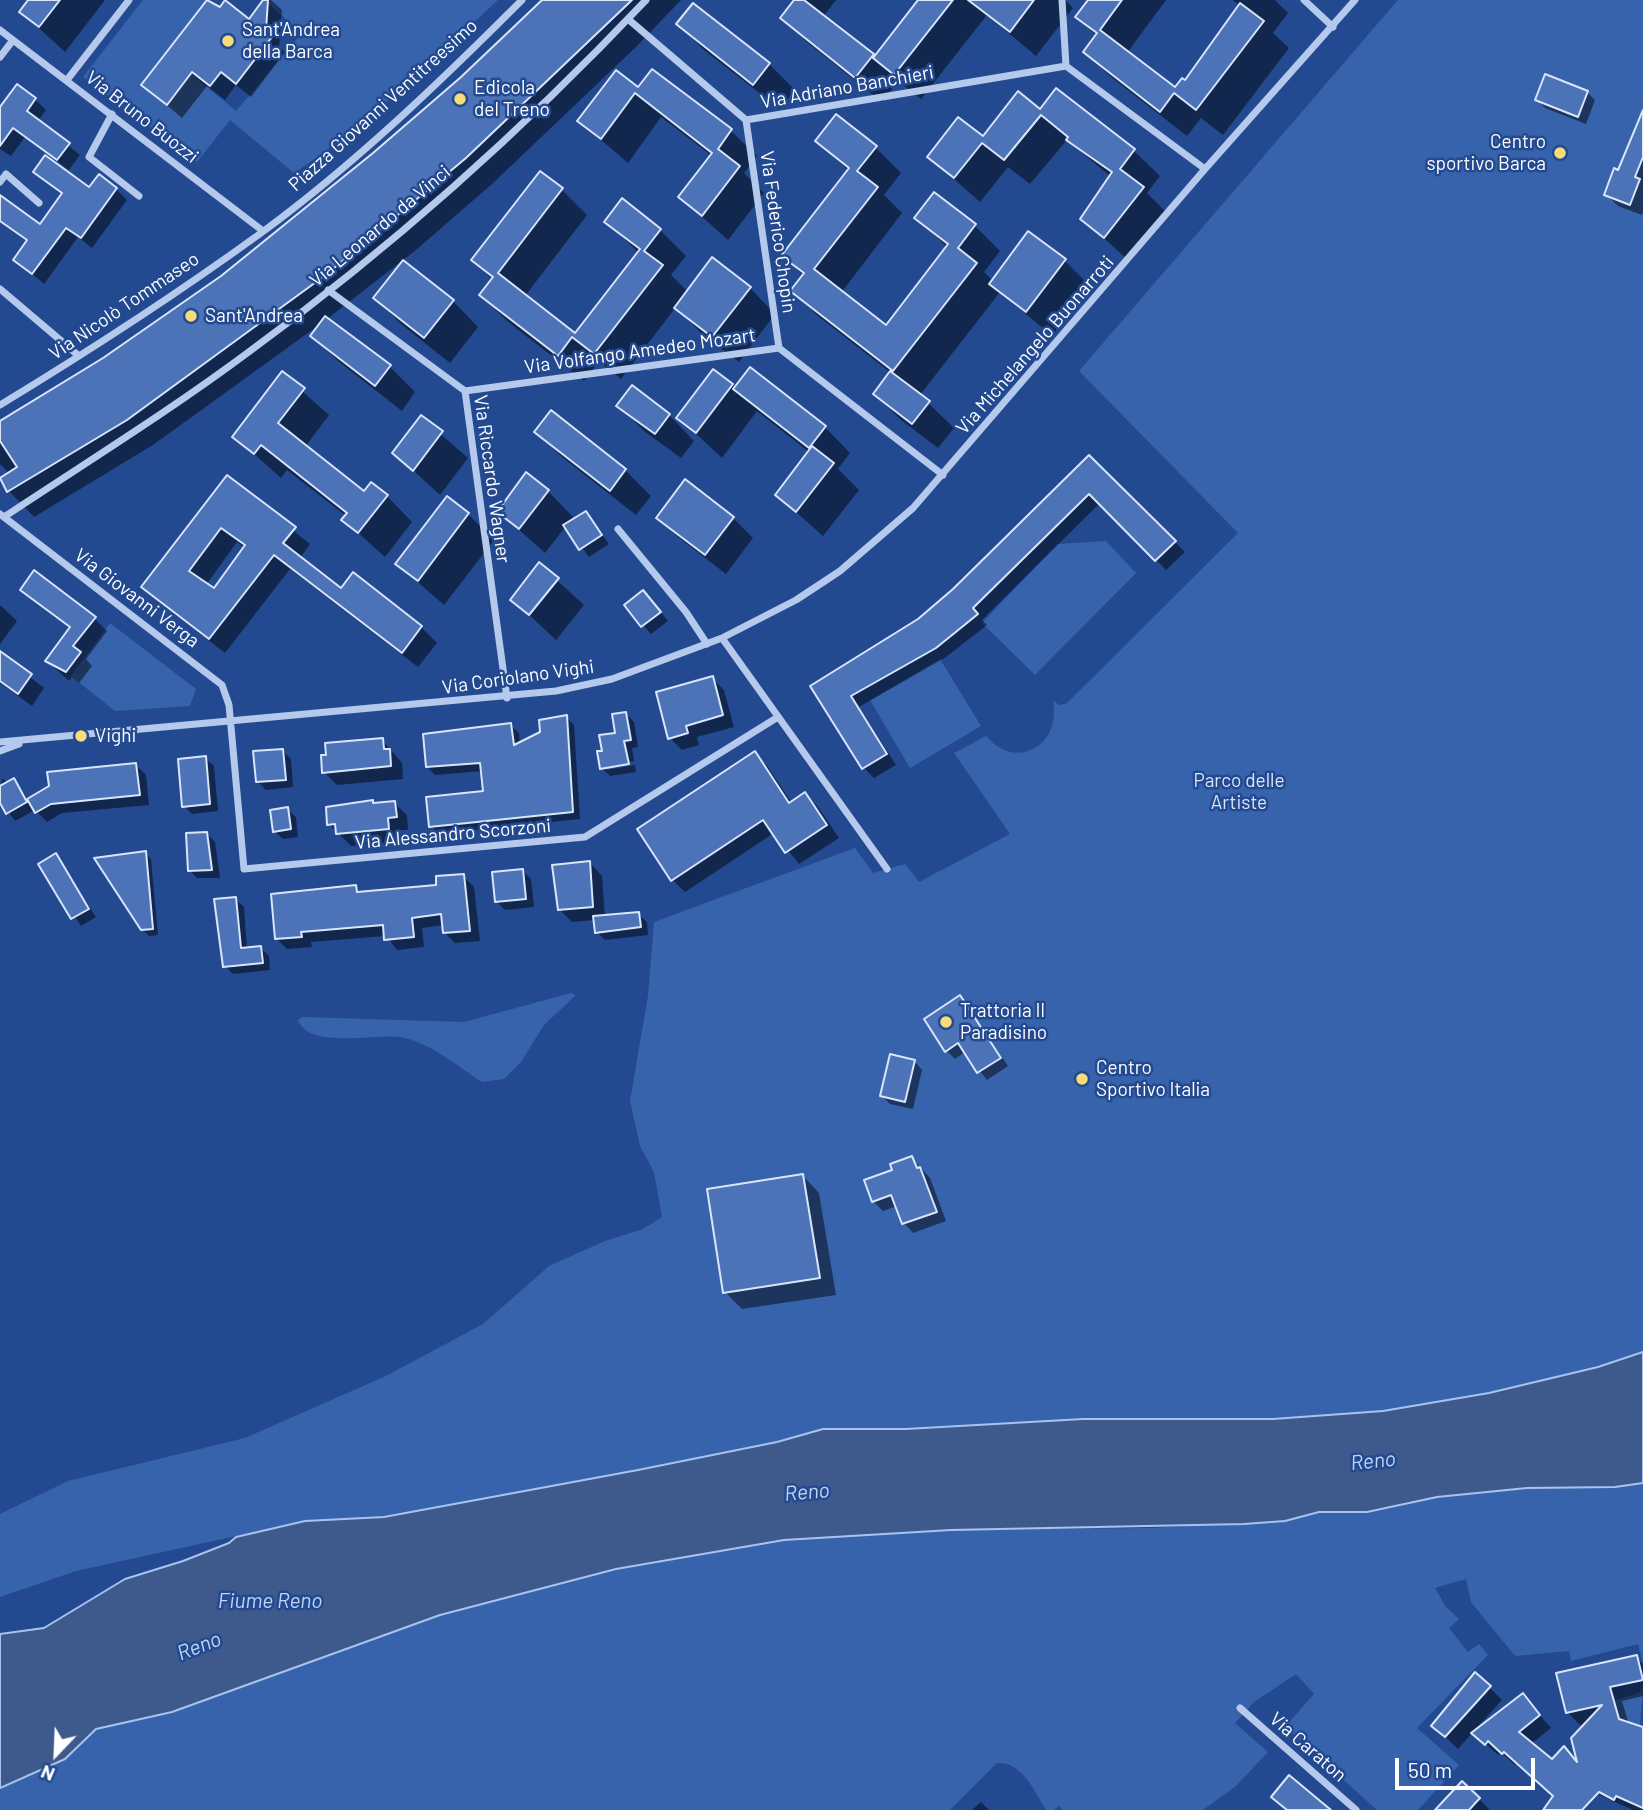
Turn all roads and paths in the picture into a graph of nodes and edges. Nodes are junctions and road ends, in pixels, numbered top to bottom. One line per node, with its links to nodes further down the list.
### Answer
1 (129, 0): 13 (street)
2 (522, 0): 20 (street, Piazza Giovanni Ventitreesimo)
3 (646, 0): 7 (street, Via Leonardo da Vinci)
4 (1062, 0): 12 (street)
5 (1304, 0): 8 (street)
6 (1355, 0): 8 (street, Via Michelangelo Buonarroti)
7 (628, 19): 15 (street, Via Adriano Banchieri); 22 (street, Via Leonardo da Vinci)
8 (1333, 26): 16 (street, Via Michelangelo Buonarroti)
9 (0, 30): 10 (street, Via Bruno Buozzi)
10 (13, 40): 11 (street); 13 (street, Via Bruno Buozzi)
11 (0, 57)
12 (1066, 66): 15 (street, Via Adriano Banchieri); 16 (street)
13 (67, 80): 14 (street, Via Bruno Buozzi)
14 (112, 114): 18 (street); 20 (street, Via Bruno Buozzi)
15 (746, 120): 23 (street, Via Federico Chopin)
16 (1205, 169): 27 (street, Via Michelangelo Buonarroti)
17 (0, 182): 19 (street)
18 (139, 196)
19 (39, 203)
20 (263, 231): 24 (street, Via Nicolò Tommaseo)
21 (0, 289): 24 (street)
22 (328, 290): 25 (street, Via Riccardo Wagner); 28 (street, Via Leonardo da Vinci)
23 (779, 348): 25 (street, Via Volfango Amedeo Mozart); 27 (street, Via Volfango Amedeo Mozart)
24 (79, 356): 26 (street, Via Nicolò Tommaseo)
25 (466, 391): 32 (street, Via Riccardo Wagner)
26 (0, 405)
27 (943, 475): 30 (street, Via Michelangelo Buonarroti)
28 (2, 515): 34 (street, Via Giovanni Verga)
29 (618, 529): 31 (street)
30 (722, 638): 31 (street, Via Coriolano Vighi); 33 (street)
31 (707, 644): 32 (street, Via Coriolano Vighi)
32 (506, 698): 34 (street, Via Coriolano Vighi)
33 (778, 717): 34 (street, Via Alessandro Scorzoni); 38 (street)
34 (230, 723): 35 (street, Via Coriolano Vighi)
35 (28, 741): 36 (street, Via Coriolano Vighi); 37 (street, Via Coriolano Vighi)
36 (0, 742)
37 (0, 751)
38 (887, 869)
39 (1240, 1709): 40 (street, Via Caraton)
40 (1356, 1810)

